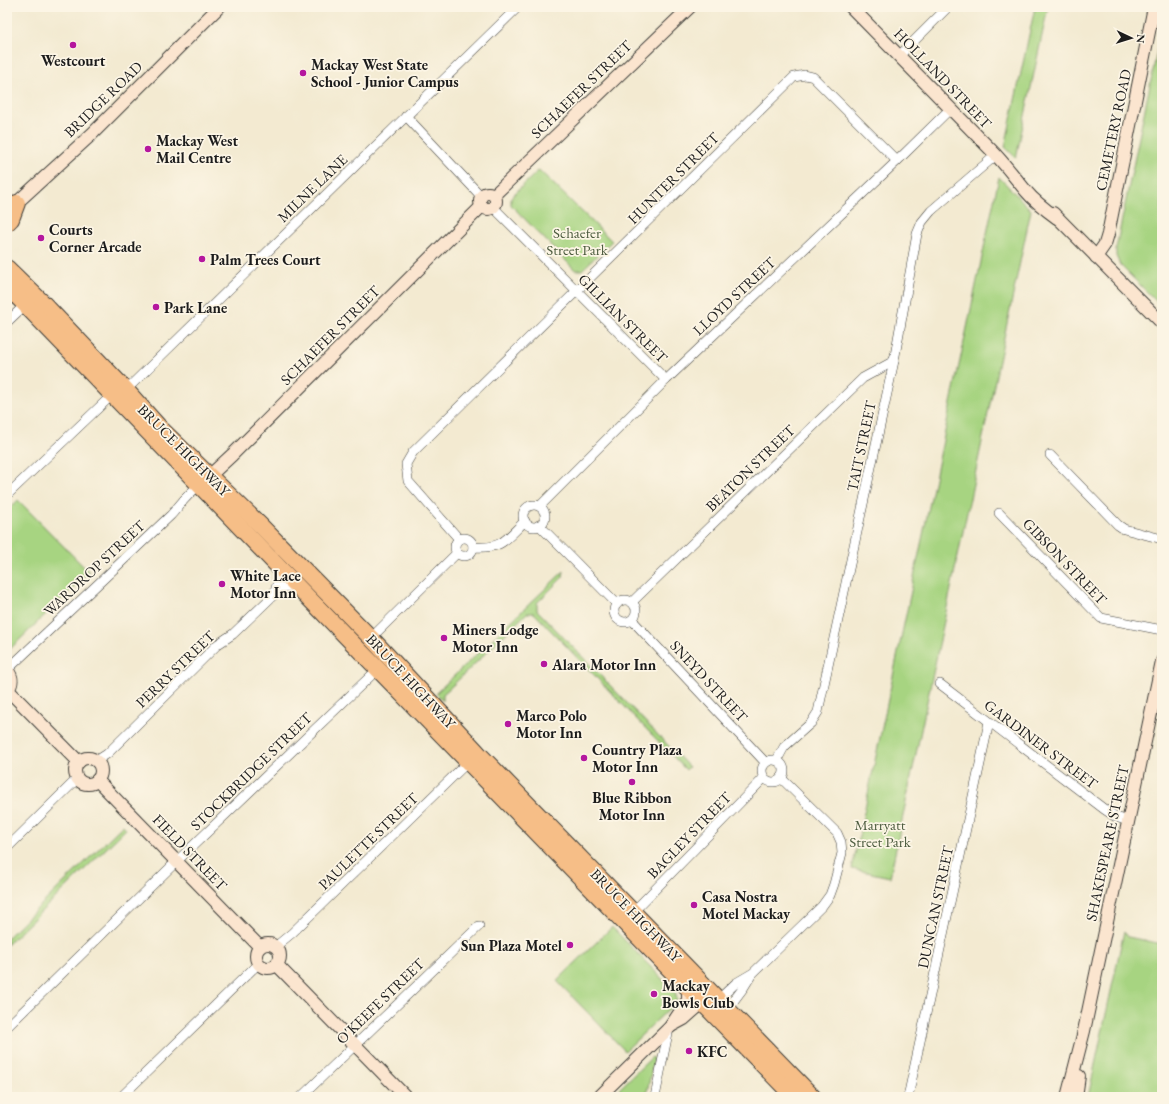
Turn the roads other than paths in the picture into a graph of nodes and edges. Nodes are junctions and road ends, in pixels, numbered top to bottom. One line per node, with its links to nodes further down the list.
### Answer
1 (518, 7): 9 (street, MILNE LANE)
2 (690, 7): 12 (street, SCHAEFER STREET)
3 (851, 7): 7 (street, HOLLAND STREET)
4 (948, 7): 7 (street)
5 (1154, 7): 15 (street, CEMETERY ROAD)
6 (216, 8): 13 (street, BRIDGE ROAD)
7 (899, 56): 8 (street, HOLLAND STREET)
8 (950, 109): 10 (street, HOLLAND STREET); 11 (street, LLOYD STREET)
9 (406, 116): 12 (street, GILLIAN STREET); 24 (street, MILNE LANE)
10 (996, 155): 15 (street, HOLLAND STREET); 22 (street, TAIT STREET)
11 (897, 161): 18 (street, HUNTER STREET); 23 (street, LLOYD STREET)
12 (486, 203): 18 (street, GILLIAN STREET); 26 (street, SCHAEFER STREET)
13 (12, 207): 14 (highway)
14 (7, 223)
15 (1096, 257): 21 (street, HOLLAND STREET)
16 (7, 268): 24 (highway, BRUCE HIGHWAY)
17 (7, 286): 19 (highway, BRUCE HIGHWAY)
18 (577, 292): 23 (street, GILLIAN STREET); 32 (street, HUNTER STREET)
19 (26, 304): 20 (street); 24 (highway, BRUCE HIGHWAY)
20 (7, 322)
21 (1162, 323)
22 (894, 361): 39 (street, BEATON STREET); 51 (street, TAIT STREET)
23 (666, 380): 28 (street, LLOYD STREET)
24 (119, 393): 26 (highway, BRUCE HIGHWAY); 27 (street, MILNE LANE)
25 (1050, 455): 33 (street)
26 (204, 481): 36 (highway, BRUCE HIGHWAY); 43 (highway, BRUCE HIGHWAY); 46 (street, WARDROP STREET)
27 (7, 496)
28 (540, 506): 30 (street); 31 (street)
29 (999, 513): 42 (street, GIBSON STREET)
30 (525, 521): 31 (street); 34 (street)
31 (539, 525): 40 (street)
32 (459, 539): 34 (street); 35 (street)
33 (1162, 540)
34 (473, 547): 35 (street)
35 (457, 553): 43 (street)
36 (279, 568): 37 (highway, BRUCE HIGHWAY); 38 (street)
37 (298, 587): 38 (street, PERRY STREET); 45 (highway, BRUCE HIGHWAY)
38 (273, 596): 52 (street, PERRY STREET)
39 (632, 602): 40 (street); 41 (street)
40 (617, 604): 41 (street)
41 (632, 620): 54 (street, SNEYD STREET)
42 (1162, 630)
43 (371, 638): 50 (highway, BRUCE HIGHWAY)
44 (1162, 661): 59 (street, SHAKESPEARE STREET)
45 (378, 669): 50 (highway, BRUCE HIGHWAY); 61 (street, STOCKBRIDGE STREET)
46 (7, 670): 48 (street)
47 (940, 684): 49 (street, GARDINER STREET)
48 (8, 690): 53 (street)
49 (989, 722): 59 (street, GARDINER STREET); 84 (street, DUNCAN STREET)
50 (473, 758): 62 (highway, BRUCE HIGHWAY); 65 (street, PAULETTE STREET); 69 (highway, BRUCE HIGHWAY)
51 (777, 760): 54 (street); 57 (street)
52 (96, 761): 53 (street); 58 (street)
53 (79, 762): 55 (street)
54 (765, 762): 56 (street)
55 (78, 778): 58 (street); 60 (street)
56 (764, 778): 57 (street); 62 (street, BAGLEY STREET)
57 (781, 778): 68 (street)
58 (97, 780): 61 (street, FIELD STREET)
59 (1128, 821): 75 (street, SHAKESPEARE STREET)
60 (7, 848)
61 (177, 861): 64 (street, FIELD STREET); 73 (street, STOCKBRIDGE STREET)
62 (636, 915): 70 (highway, BRUCE HIGHWAY); 71 (highway)
63 (479, 926): 76 (street, O'KEEFE STREET)
64 (260, 947): 65 (street); 66 (street)
65 (275, 947): 67 (street)
66 (258, 964): 67 (street); 78 (street)
67 (276, 964): 76 (street)
68 (753, 973): 70 (street); 72 (street)
69 (688, 989): 71 (highway, BRUCE HIGHWAY); 74 (street)
70 (718, 1000): 72 (highway, BRUCE HIGHWAY); 77 (highway)
71 (702, 1003): 74 (street); 77 (highway, BRUCE HIGHWAY)
72 (731, 1012): 83 (highway, BRUCE HIGHWAY)
73 (7, 1027)
74 (670, 1027): 81 (street); 82 (street)
75 (1084, 1031): 85 (street, SHAKESPEARE STREET); 86 (street, SHAKESPEARE STREET)
76 (355, 1044): 79 (street, O'KEEFE STREET); 80 (street)
77 (783, 1090)
78 (121, 1097)
79 (301, 1097)
80 (406, 1097)
81 (599, 1097)
82 (655, 1097)
83 (813, 1097)
84 (908, 1097)
85 (1067, 1097)
86 (1076, 1097)

